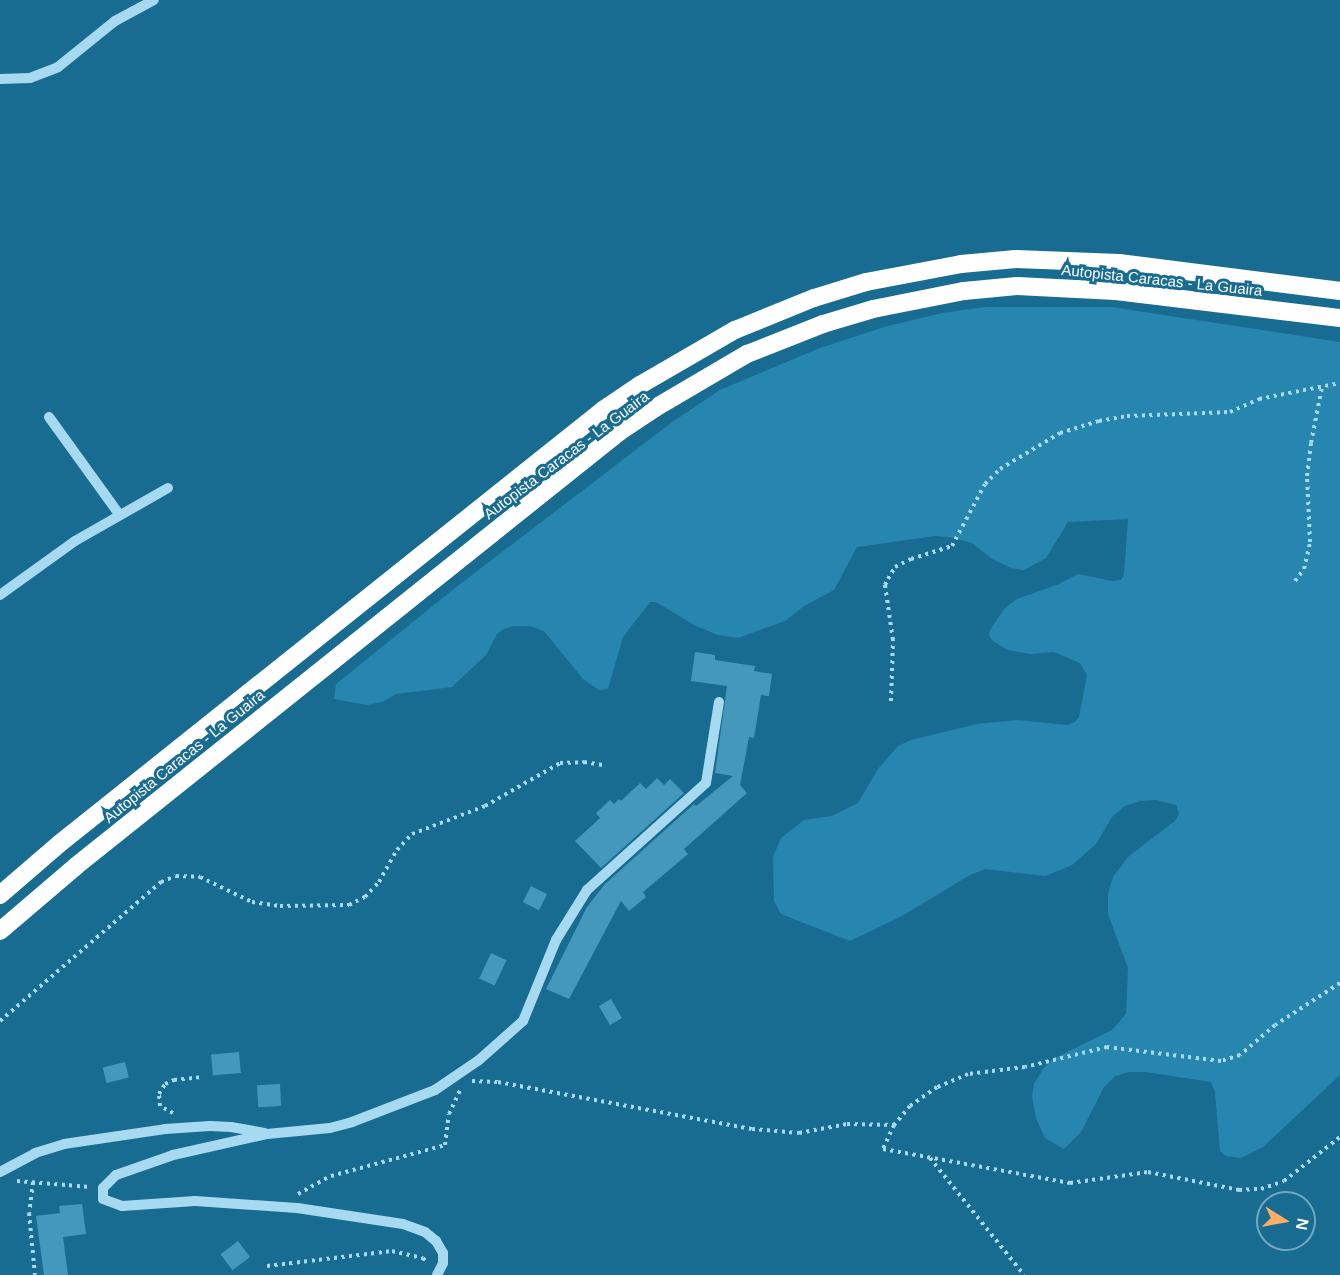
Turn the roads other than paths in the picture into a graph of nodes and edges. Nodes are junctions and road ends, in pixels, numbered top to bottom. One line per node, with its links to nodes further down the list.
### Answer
1 (154, 0): 2 (street)
2 (0, 79)
3 (1340, 291): 10 (highway, Autopista Caracas - La Guaira)
4 (1340, 318): 11 (highway, Autopista Caracas - La Guaira)
5 (49, 417): 7 (street)
6 (168, 488): 7 (street)
7 (119, 514): 8 (street)
8 (0, 595)
9 (718, 702): 12 (street)
10 (0, 895)
11 (0, 931)
12 (267, 1134): 13 (street); 14 (street)
13 (0, 1172)
14 (437, 1274)

